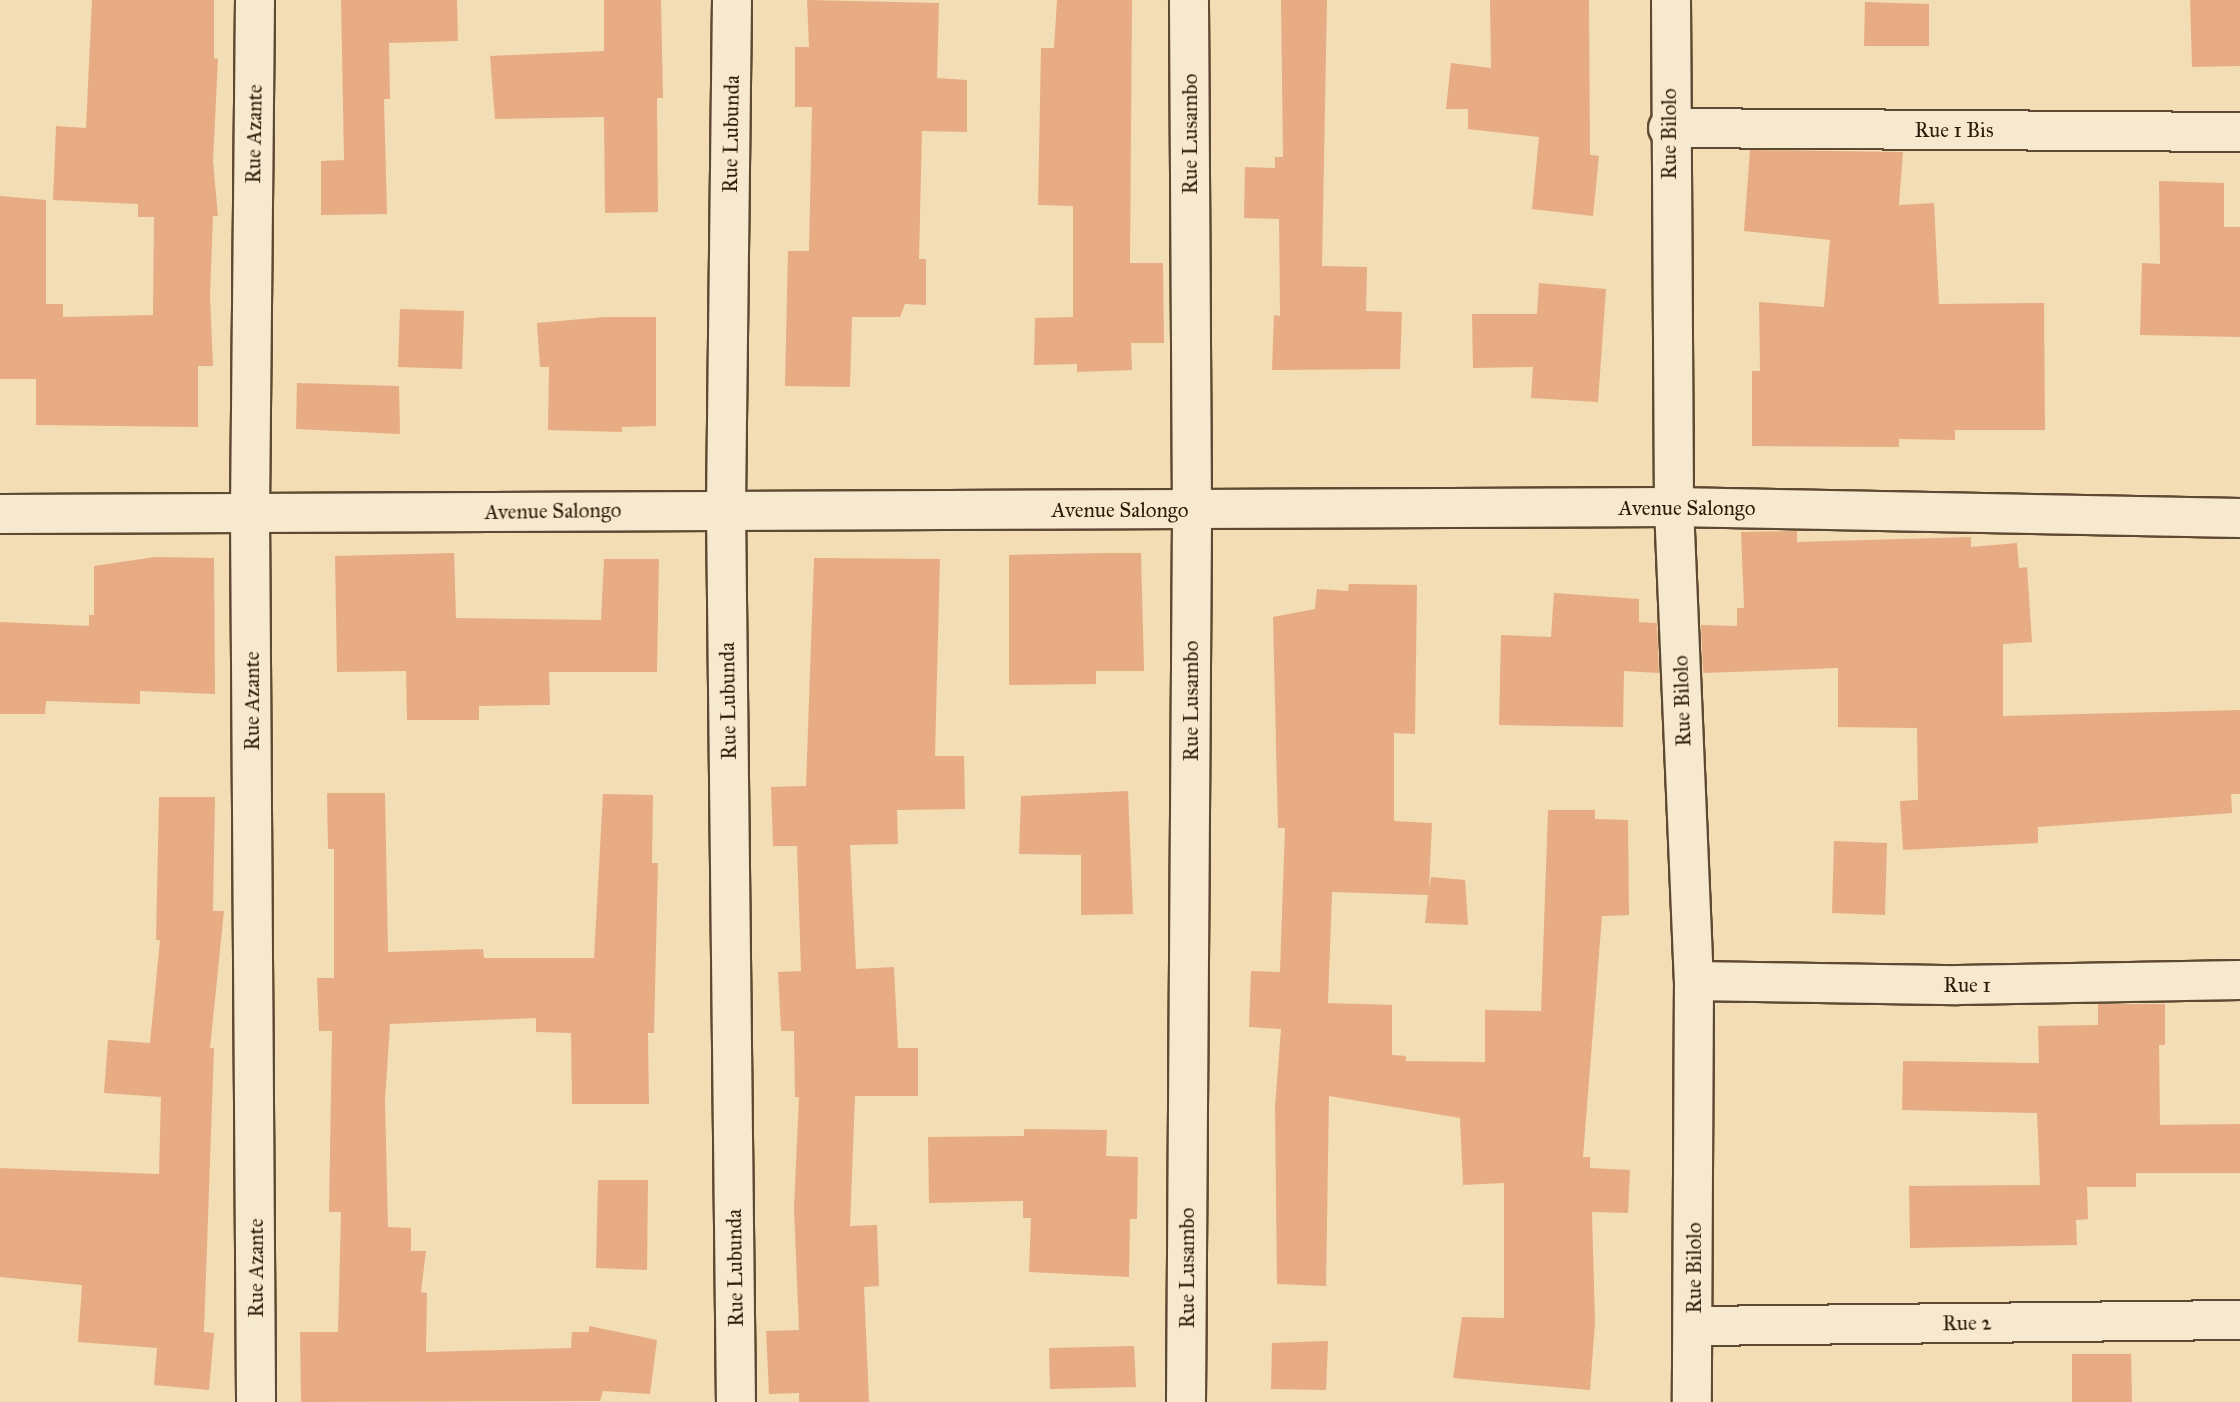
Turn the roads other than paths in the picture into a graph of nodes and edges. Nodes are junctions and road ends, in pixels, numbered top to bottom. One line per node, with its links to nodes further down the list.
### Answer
1 (255, 0): 11 (street, Rue Azante)
2 (733, 0): 8 (street, Rue Lubunda)
3 (1189, 0): 9 (street, Rue Lusambo)
4 (1671, 0): 5 (street, Rue Bilolo)
5 (1668, 128): 6 (street, Rue 1 Bis); 7 (street, Rue Bilolo)
6 (2240, 132)
7 (1674, 507): 9 (street, Avenue Salongo); 12 (street, Avenue Salongo); 14 (street, Rue Bilolo)
8 (726, 509): 9 (street, Avenue Salongo); 11 (street, Avenue Salongo); 18 (street, Rue Lubunda)
9 (1192, 510): 19 (street, Rue Lusambo)
10 (0, 514): 11 (street, Avenue Salongo)
11 (250, 515): 17 (street, Rue Azante)
12 (2240, 518)
13 (2240, 980): 14 (street, Rue 1)
14 (1694, 981): 16 (street, Rue Bilolo)
15 (2240, 1320): 16 (street, Rue 2)
16 (1694, 1326): 20 (street, Rue Bilolo)
17 (257, 1402)
18 (736, 1402)
19 (1186, 1402)
20 (1692, 1402)

